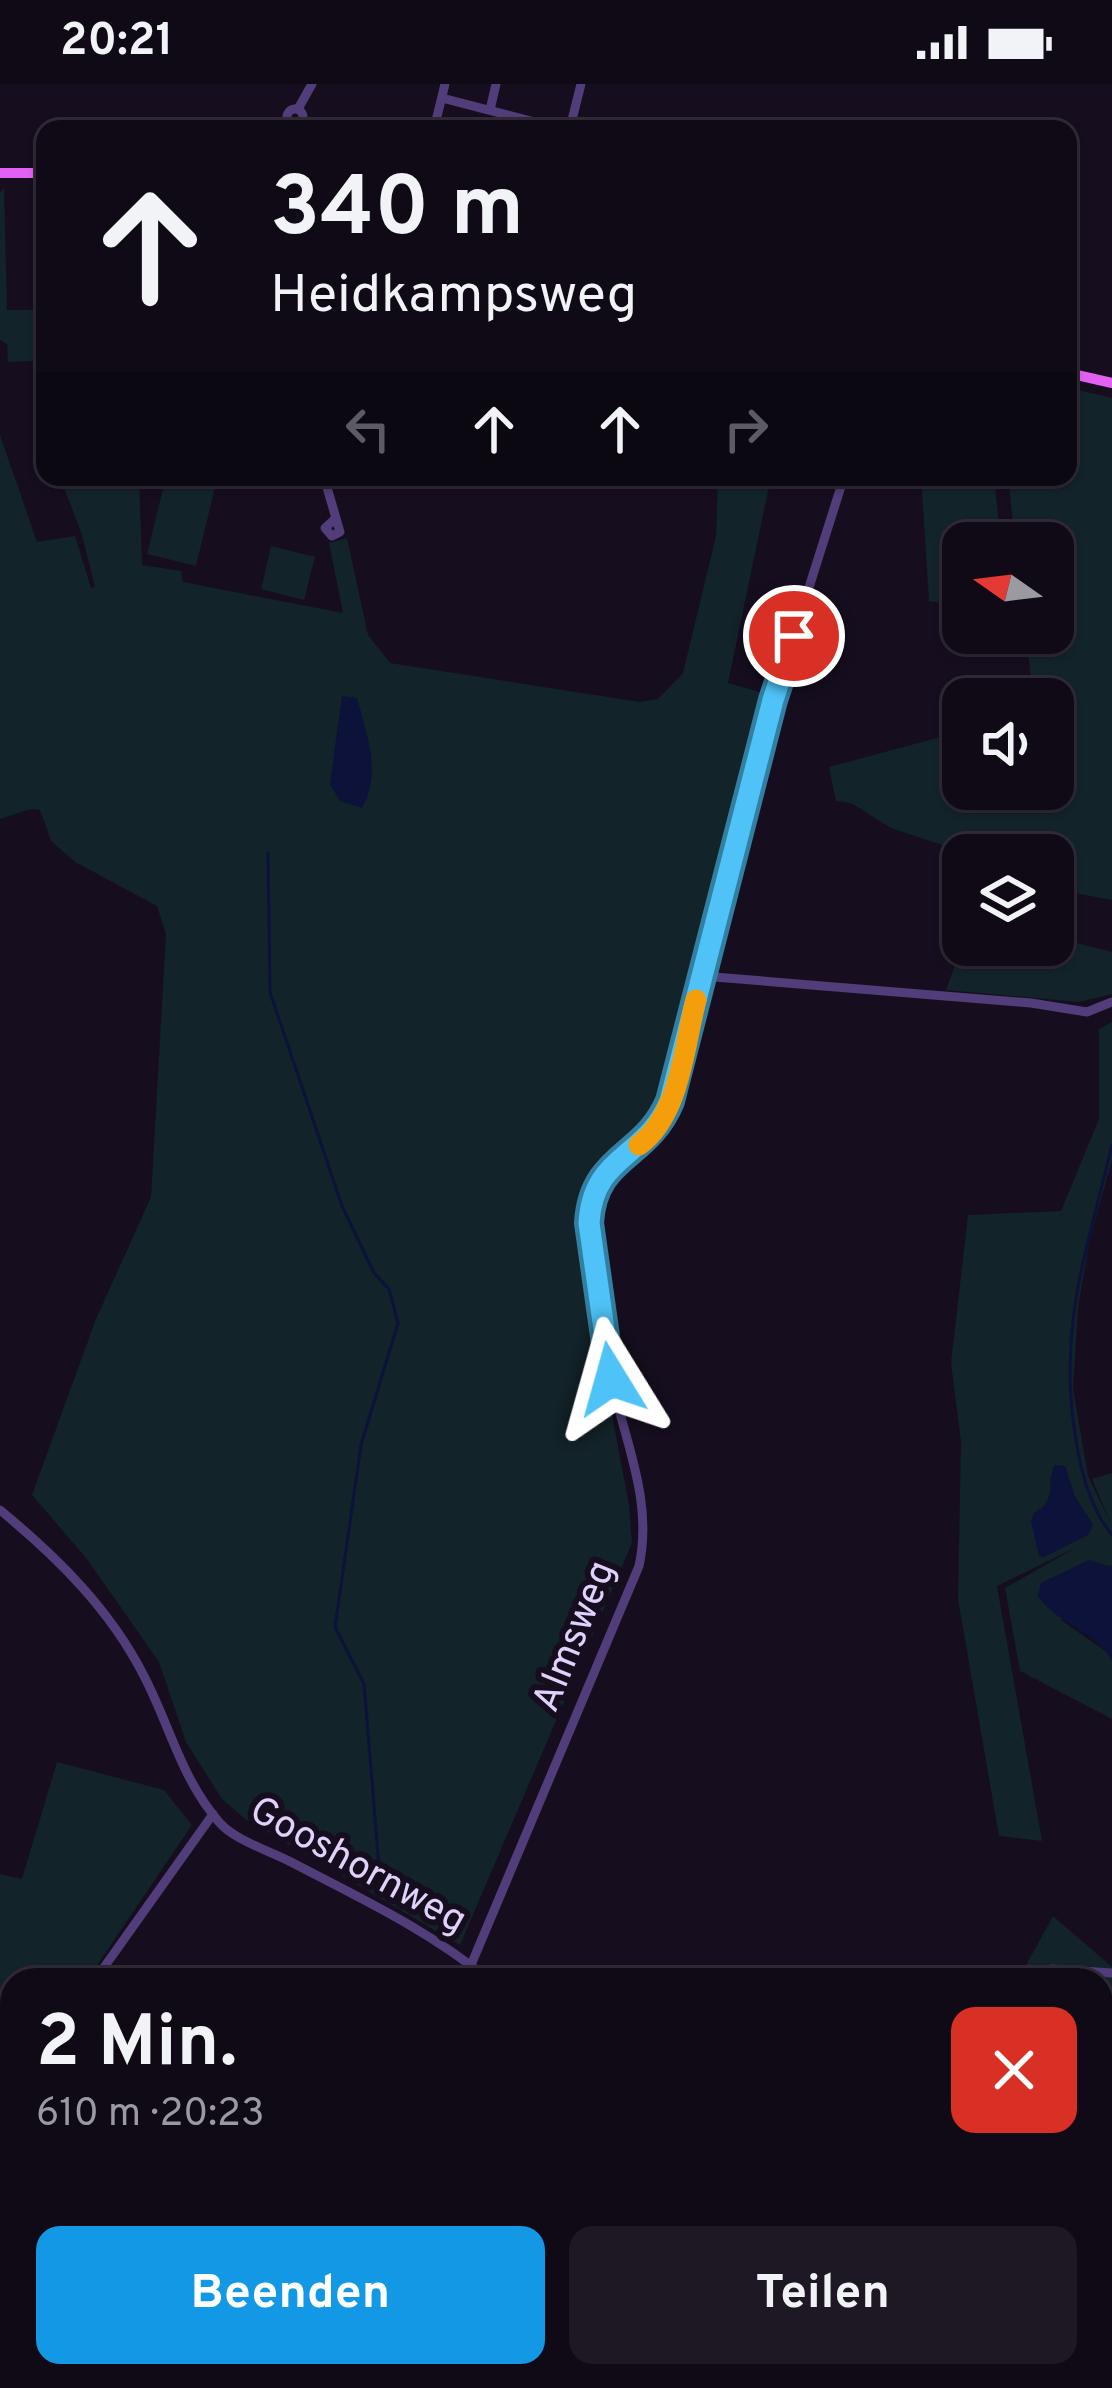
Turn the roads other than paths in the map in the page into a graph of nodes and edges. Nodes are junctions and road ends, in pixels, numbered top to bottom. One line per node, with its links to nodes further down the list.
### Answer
1 (312, 84): 6 (street)
2 (446, 84): 5 (street)
3 (496, 84): 7 (street)
4 (581, 84): 10 (street)
5 (442, 98): 7 (street); 8 (street)
6 (298, 110)
7 (490, 110): 9 (street)
8 (436, 120)
9 (528, 120)
10 (572, 120)
11 (0, 173): 12 (main road)
12 (36, 173)
13 (1077, 376): 14 (main road)
14 (1112, 383)
15 (327, 486): 17 (street)
16 (841, 486): 18 (street, Almsweg)
17 (336, 518)
18 (702, 976): 19 (street); 22 (street, Almsweg)
19 (1112, 1002)
20 (0, 1510): 21 (street, Gooshornweg)
21 (213, 1814): 22 (street, Gooshornweg); 23 (street)
22 (471, 1965): 24 (street, Gooshornweg)
23 (104, 1968)
24 (475, 1968)

